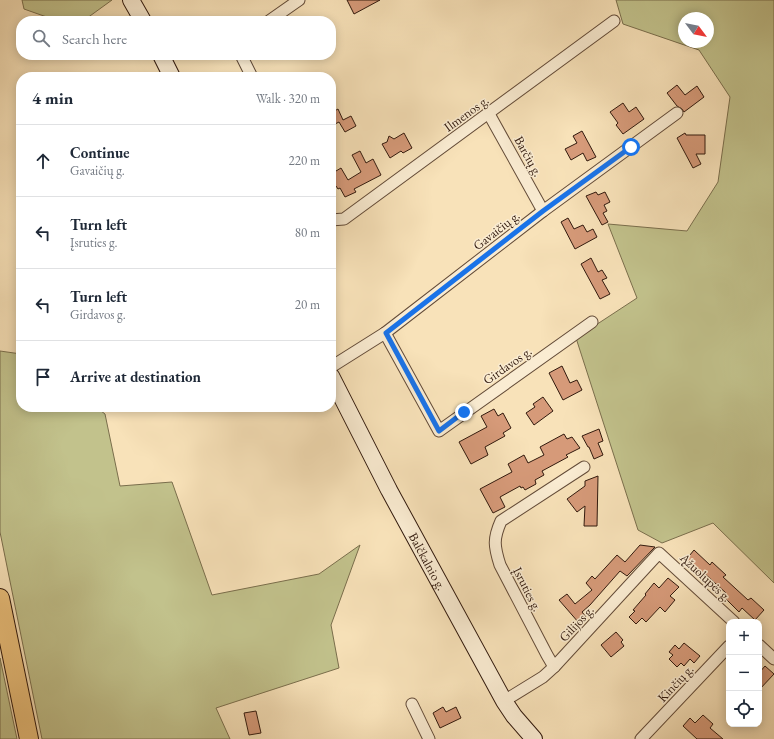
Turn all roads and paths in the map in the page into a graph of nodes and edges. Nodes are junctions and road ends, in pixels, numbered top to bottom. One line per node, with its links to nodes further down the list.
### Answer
1 (132, 0): 3 (street)
2 (298, 0): 4 (street)
3 (140, 16)
4 (276, 16)
5 (614, 21): 11 (street, Ilmenos g.)
6 (164, 60): 8 (street)
7 (244, 60): 9 (street)
8 (170, 72)
9 (250, 72)
10 (677, 113): 12 (street, Gavaičių g.)
11 (490, 114): 12 (street, Barčių g.); 13 (street, Ilmenos g.)
12 (543, 211): 15 (street, Gavaičių g.)
13 (336, 220)
14 (592, 322): 15 (street, Girdavos g.)
15 (386, 333): 16 (street, Gavaičių g.)
16 (336, 364)
17 (336, 386): 26 (street, Balčkalnio g.)
18 (584, 467): 25 (street, Įsruties g.)
19 (659, 554): 21 (street, Ąžuolupės g.); 25 (street, Gilijos g.)
20 (0, 598): 28 (main road)
21 (731, 619)
22 (762, 648): 24 (street)
23 (726, 649): 31 (street, Kinčių g.)
24 (774, 659)
25 (554, 667): 26 (street, Gilijos g.)
26 (504, 701): 30 (street, Balčkalnio g.)
27 (412, 704): 29 (street)
28 (29, 739)
29 (429, 739)
30 (534, 739)
31 (642, 739)

